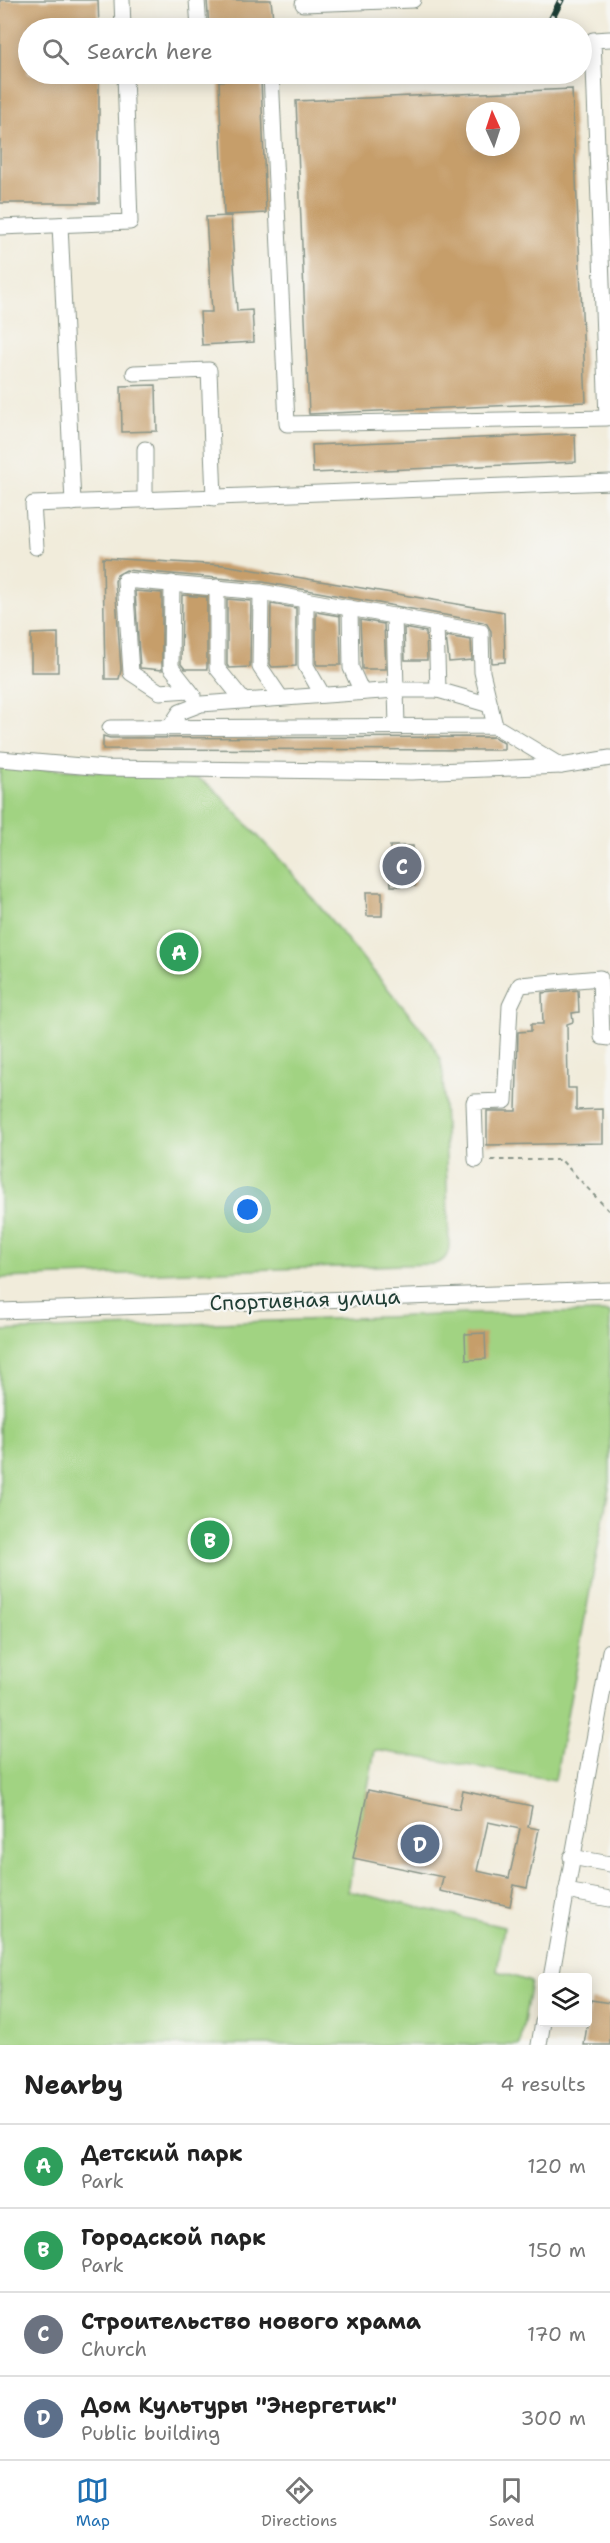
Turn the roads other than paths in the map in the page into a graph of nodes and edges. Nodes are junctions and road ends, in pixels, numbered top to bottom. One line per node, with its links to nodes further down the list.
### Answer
1 (122, 0): 5 (street)
2 (197, 0): 6 (street)
3 (413, 0): 4 (street)
4 (303, 4)
5 (123, 18)
6 (198, 18)
7 (610, 39): 8 (street)
8 (592, 43)
9 (125, 84): 12 (street)
10 (271, 84): 15 (street)
11 (589, 84): 15 (street)
12 (60, 225): 13 (street); 20 (street)
13 (0, 227)
14 (134, 373): 18 (street)
15 (608, 383)
16 (145, 449): 19 (street)
17 (610, 482): 18 (street)
18 (214, 498): 19 (street)
19 (145, 500): 20 (street)
20 (73, 503): 21 (street)
21 (36, 547)
22 (172, 583): 23 (street); 29 (street); 29 (street)
23 (217, 586): 24 (street); 35 (street)
24 (261, 592): 25 (street); 34 (street)
25 (306, 600): 26 (street); 33 (street)
26 (350, 608): 27 (street); 32 (street)
27 (394, 616): 28 (street); 30 (street)
28 (436, 624): 31 (street); 37 (street)
29 (189, 690): 36 (street)
30 (396, 690): 31 (street); 32 (street); 38 (street)
31 (438, 690): 37 (street)
32 (362, 692): 33 (street)
33 (322, 694): 34 (street)
34 (281, 698): 35 (street)
35 (243, 700): 36 (street)
36 (201, 704): 40 (street)
37 (490, 705): 39 (street)
38 (397, 726): 39 (street); 40 (street)
39 (495, 726): 44 (street)
40 (170, 727): 41 (street)
41 (110, 728)
42 (610, 758): 44 (street)
43 (0, 759): 44 (street)
44 (561, 766)
45 (610, 1038): 46 (street)
46 (476, 1160)
47 (610, 1290): 48 (street, Спортивная улица)
48 (0, 1311)
49 (610, 1651): 50 (street)
50 (571, 1857): 51 (street); 52 (street)
51 (610, 1864)
52 (566, 1891): 53 (street); 54 (street)
53 (610, 1899)
54 (552, 1973)
55 (542, 2027): 56 (street)
56 (539, 2045)

